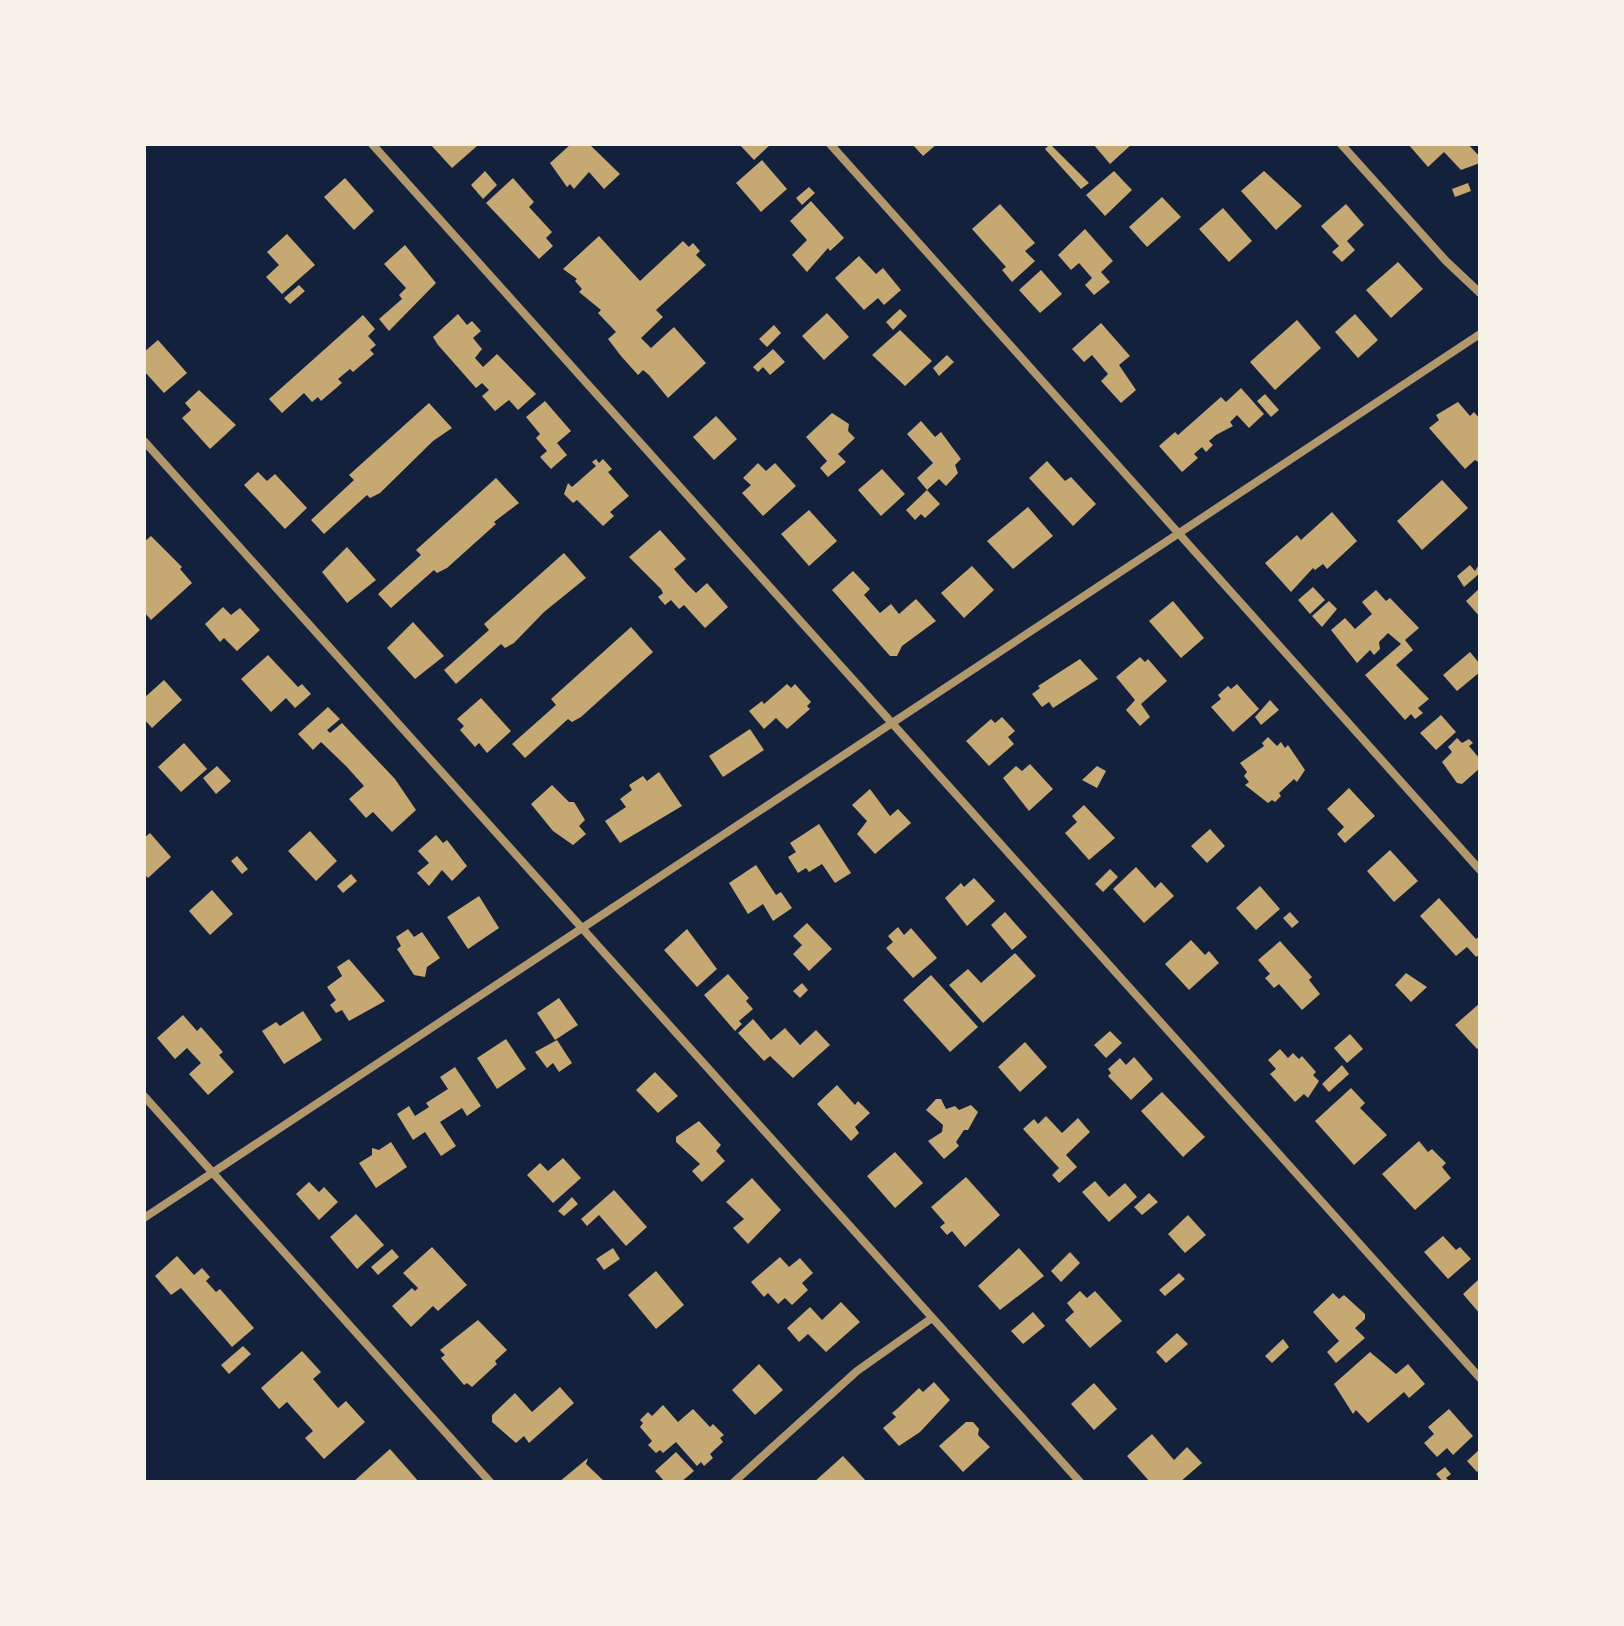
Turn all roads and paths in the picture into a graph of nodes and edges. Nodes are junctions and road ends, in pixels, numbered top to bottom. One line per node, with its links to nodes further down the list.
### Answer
1 (372, 144): 8 (street)
2 (830, 144): 7 (street)
3 (1341, 144): 4 (street)
4 (1480, 293)
5 (1480, 334): 7 (street)
6 (144, 441): 10 (street)
7 (1178, 533): 8 (street); 9 (street)
8 (891, 723): 10 (street); 15 (street)
9 (1480, 870)
10 (582, 925): 12 (street); 14 (street)
11 (144, 1096): 12 (street)
12 (213, 1173): 13 (street); 16 (street)
13 (144, 1218)
14 (932, 1318): 17 (street); 18 (street)
15 (1480, 1378)
16 (490, 1482)
17 (734, 1482)
18 (1080, 1482)

